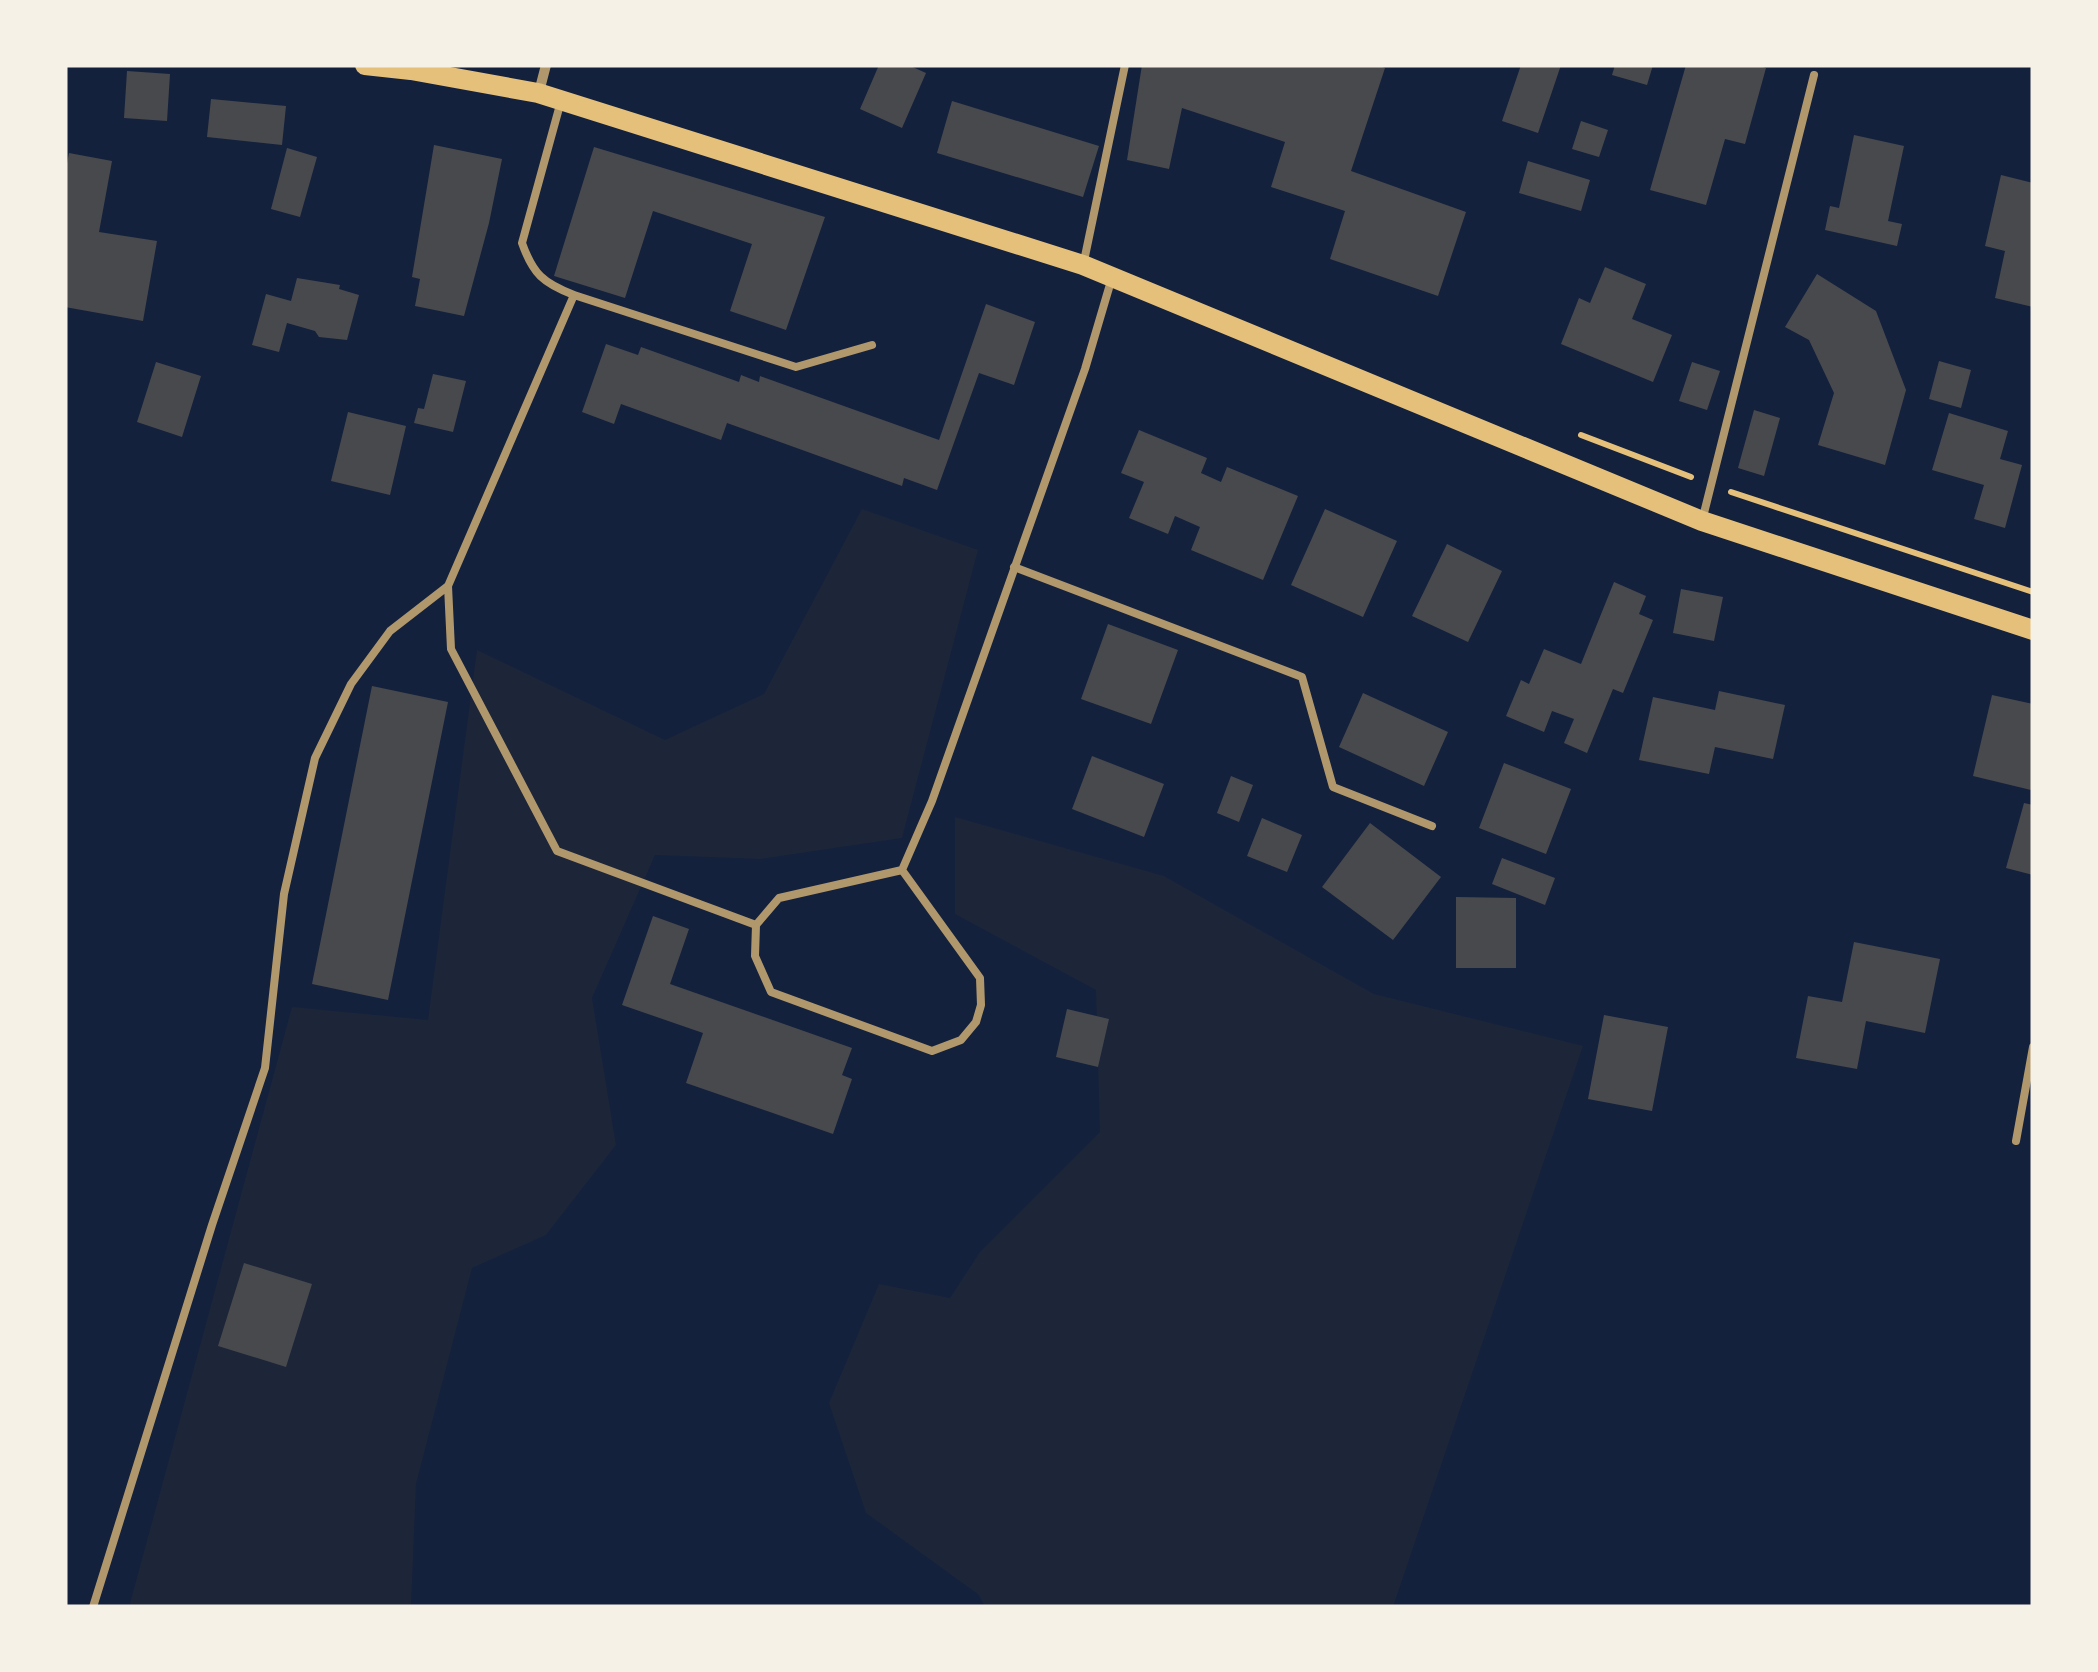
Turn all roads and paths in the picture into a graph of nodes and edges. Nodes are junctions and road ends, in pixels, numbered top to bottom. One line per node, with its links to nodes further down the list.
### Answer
1 (365, 65): 5 (main road)
2 (546, 65): 5 (street)
3 (1125, 65): 7 (lane)
4 (1814, 75): 11 (lane)
5 (538, 93): 6 (main road)
6 (561, 101): 7 (main road); 9 (lane)
7 (1083, 264): 8 (main road)
8 (1113, 276): 11 (main road); 12 (lane)
9 (574, 295): 10 (lane); 13 (lane)
10 (872, 345)
11 (1702, 521): 14 (main road)
12 (1014, 567): 15 (lane); 16 (lane)
13 (448, 586): 17 (lane); 20 (lane)
14 (2033, 630)
15 (1432, 826)
16 (902, 870): 17 (lane); 17 (lane)
17 (756, 925)
18 (2033, 1047): 19 (lane)
19 (2016, 1141)
20 (94, 1607)

